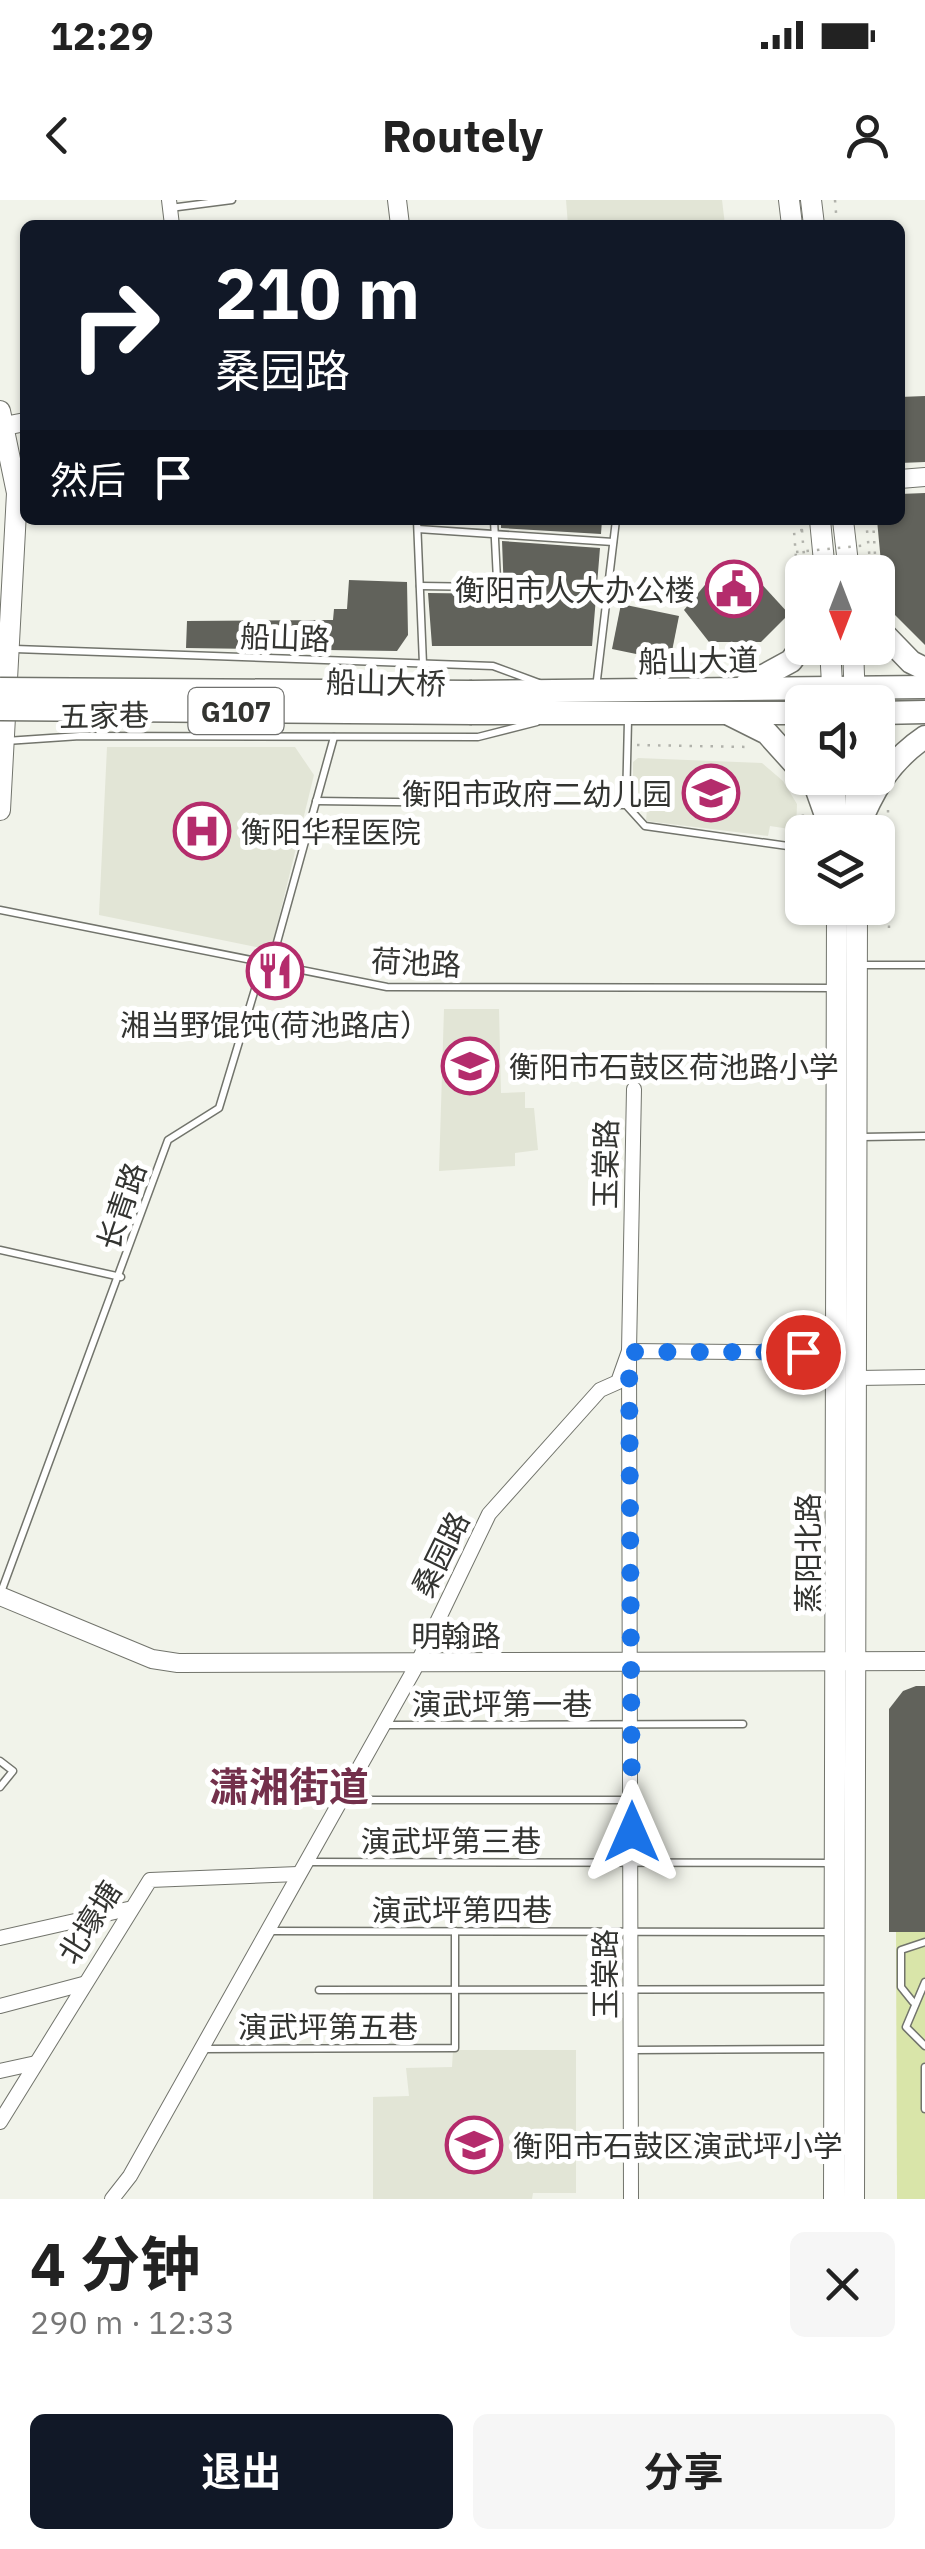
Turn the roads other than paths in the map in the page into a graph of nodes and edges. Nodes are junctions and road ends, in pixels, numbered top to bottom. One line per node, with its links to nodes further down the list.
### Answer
1 (232, 200): 2 (lane)
2 (169, 204)
3 (4, 431): 14 (main road); 16 (main road)
4 (418, 525): 9 (lane); 13 (lane)
5 (494, 525): 9 (lane)
6 (615, 525): 10 (lane)
7 (820, 525): 11 (main road)
8 (844, 525): 12 (main road)
9 (494, 534): 10 (lane); 13 (lane)
10 (613, 542): 24 (lane)
11 (823, 555)
12 (847, 555)
13 (420, 586): 18 (lane)
14 (0, 602)
15 (895, 643): 19 (highway)
16 (4, 648): 18 (lane, 船山路); 36 (main road)
17 (785, 663): 22 (highway)
18 (423, 664): 27 (lane, 船山路)
19 (925, 669)
20 (925, 687): 23 (highway, 船山大道 / G107)
21 (0, 689): 26 (highway, 船山大桥 / G107, bridge)
22 (739, 689): 24 (highway, 船山大道 / G107); 25 (highway, 船山大道 / G107)
23 (895, 690)
24 (596, 692): 27 (highway, 船山大道 / G107)
25 (785, 692)
26 (472, 703): 27 (highway, 船山大道 / G107); 28 (highway, 船山大桥 / G107, bridge)
27 (565, 703): 33 (highway, 船山大道 / G107); 34 (lane, 五家巷)
28 (0, 708)
29 (895, 712): 30 (highway)
30 (925, 712)
31 (728, 713): 32 (highway, 船山大道 / G107); 33 (highway, 船山大道 / G107); 37 (highway)
32 (785, 713)
33 (628, 714): 39 (lane)
34 (334, 737): 36 (lane, 五家巷); 38 (lane, 长青路)
35 (925, 737): 41 (highway)
36 (2, 741): 40 (main road)
37 (785, 758)
38 (316, 801): 39 (lane); 46 (lane, 长青路)
39 (626, 806): 42 (lane)
40 (0, 810)
41 (863, 815)
42 (785, 846)
43 (0, 910): 46 (lane, 荷池路)
44 (837, 925): 49 (main road, 蒸阳北路)
45 (857, 925): 47 (main road, 蒸阳北路)
46 (272, 964): 49 (lane, 荷池路); 54 (lane, 长青路)
47 (857, 965): 48 (lane); 52 (main road, 蒸阳北路)
48 (925, 965)
49 (836, 988): 56 (main road, 蒸阳北路)
50 (634, 1089): 55 (street, 玉棠路)
51 (925, 1136): 52 (lane)
52 (857, 1138): 58 (main road, 蒸阳北路)
53 (0, 1250): 54 (lane)
54 (121, 1276): 59 (lane, 长青路)
55 (629, 1352): 56 (street); 62 (street, 玉棠路); 64 (street, 桑园路)
56 (838, 1353): 63 (main road, 蒸阳北路)
57 (925, 1377): 58 (street)
58 (857, 1378): 63 (main road, 蒸阳北路)
59 (0, 1596): 64 (street, 明翰路)
60 (0, 1604): 64 (street, 明翰路)
61 (925, 1662): 63 (street, 明翰路)
62 (632, 1666): 63 (street, 明翰路); 64 (street, 明翰路); 66 (street, 玉棠路)
63 (845, 1666): 65 (street, 明翰路); 74 (main road, 蒸阳北路); 103 (main road, 蒸阳北路)
64 (415, 1667): 68 (street, 桑园路)
65 (925, 1670)
66 (632, 1724): 67 (lane, 演武坪第一巷); 68 (lane, 演武坪第一巷); 72 (street, 玉棠路)
67 (742, 1724)
68 (381, 1725): 71 (street, 桑园路)
69 (0, 1761): 70 (lane)
70 (0, 1786)
71 (339, 1800): 72 (lane); 75 (street, 桑园路)
72 (632, 1800): 73 (street, 玉棠路)
73 (632, 1863): 74 (lane, 演武坪第三巷); 75 (lane, 演武坪第三巷); 79 (street, 玉棠路)
74 (836, 1863): 80 (main road, 蒸阳北路)
75 (302, 1868): 76 (street, 北壕塘); 77 (street, 桑园路)
76 (128, 1909): 81 (street); 84 (street, 北壕塘)
77 (267, 1931): 78 (lane, 演武坪第四巷); 92 (street, 桑园路)
78 (454, 1931): 79 (lane, 演武坪第四巷); 87 (lane)
79 (632, 1932): 80 (lane, 演武坪第四巷); 88 (street, 玉棠路)
80 (836, 1932): 85 (main road, 蒸阳北路)
81 (0, 1938)
82 (925, 1942): 89 (lane)
83 (925, 1982): 89 (lane)
84 (84, 1984): 90 (street); 95 (street, 北壕塘)
85 (836, 1989): 88 (lane); 93 (main road, 蒸阳北路)
86 (320, 1990): 87 (lane)
87 (454, 1990): 88 (lane); 92 (lane, 演武坪第五巷)
88 (632, 1990): 94 (street, 玉棠路)
89 (913, 2002): 91 (lane)
90 (0, 2006)
91 (925, 2046)
92 (201, 2048): 100 (street, 桑园路)
93 (836, 2049): 94 (lane); 102 (main road, 蒸阳北路)
94 (632, 2050): 101 (street, 玉棠路)
95 (36, 2063): 97 (street); 99 (street, 北壕塘)
96 (925, 2067): 98 (lane)
97 (0, 2071)
98 (925, 2109)
99 (0, 2122)
100 (112, 2199)
101 (631, 2199)
102 (834, 2199)
103 (854, 2199)

